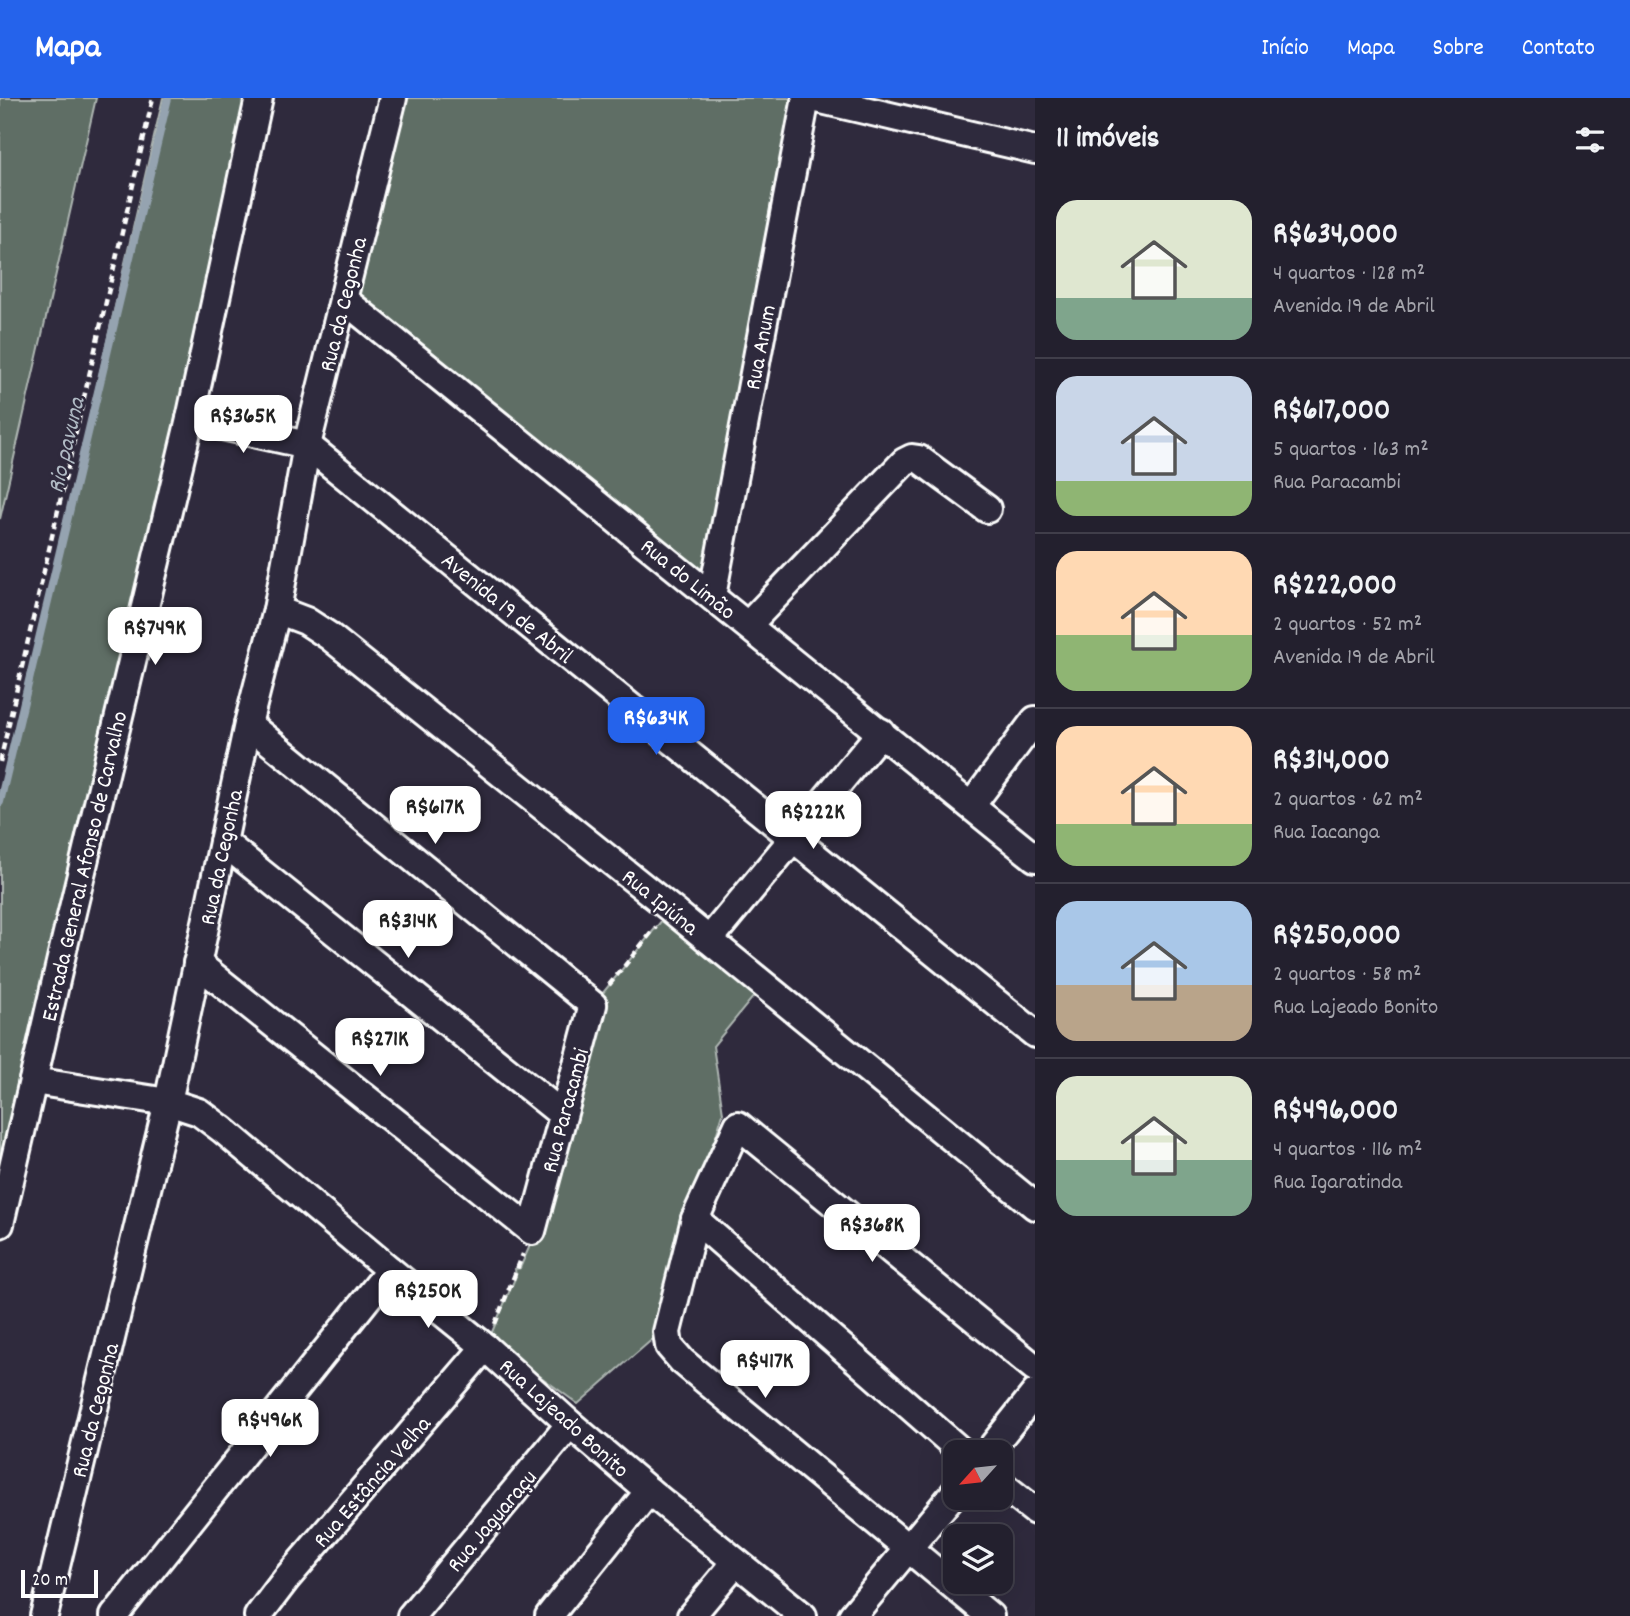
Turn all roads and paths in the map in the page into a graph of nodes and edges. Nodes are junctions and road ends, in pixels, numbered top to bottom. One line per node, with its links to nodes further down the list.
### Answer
1 (153, 98): 17 (path)
2 (259, 98): 8 (street, Estrada General Afonso de Carvalho)
3 (393, 98): 7 (street, Rua da Cegonha)
4 (806, 98): 11 (street, Rua Anum)
5 (813, 98): 6 (street)
6 (1035, 150)
7 (343, 299): 9 (street, Rua da Cegonha); 11 (street, Rua do Limão)
8 (190, 419): 9 (street); 27 (street, Estrada General Afonso de Carvalho)
9 (307, 445): 12 (street, Rua da Cegonha); 19 (street, Avenida 19 de Abril)
10 (987, 509): 13 (street)
11 (712, 596): 13 (street, Rua do Limão)
12 (277, 610): 15 (street, Rua da Cegonha); 22 (street, Rua Ipiúna)
13 (748, 625): 16 (street, Rua do Limão)
14 (1035, 720): 18 (street)
15 (248, 724): 20 (street, Rua da Cegonha); 25 (street)
16 (881, 732): 18 (street, Rua do Limão); 19 (street)
17 (0, 762)
18 (971, 806): 21 (street, Rua do Limão)
19 (793, 838): 23 (street); 26 (street, Avenida 19 de Abril)
20 (223, 842): 24 (street, Rua da Cegonha); 29 (street)
21 (1035, 858)
22 (671, 909): 23 (street, Rua Ipiúna); 25 (path)
23 (709, 940): 30 (street, Rua Ipiúna)
24 (197, 963): 28 (street, Rua da Cegonha); 33 (street)
25 (593, 1005): 29 (street, Rua Paracambi)
26 (1035, 1034)
27 (33, 1081): 28 (street, Rua Lajeado Bonito); 32 (street, Estrada General Afonso de Carvalho)
28 (168, 1102): 34 (street, Rua Lajeado Bonito); 47 (street, Rua da Cegonha)
29 (563, 1115): 33 (street, Rua Paracambi)
30 (1035, 1206)
31 (695, 1219): 36 (street); 39 (street); 45 (street)
32 (0, 1224)
33 (532, 1231): 35 (path)
34 (390, 1270): 35 (street, Rua Lajeado Bonito); 48 (street)
35 (485, 1347): 38 (street, Rua Lajeado Bonito); 49 (street, Rua Estância Velha)
36 (1035, 1368)
37 (1035, 1393): 40 (street)
38 (570, 1424): 41 (street, Rua Lajeado Bonito); 50 (street, Rua Jaguaraçu)
39 (948, 1440)
40 (998, 1440)
41 (649, 1492): 46 (street, Rua Lajeado Bonito); 51 (street)
42 (1013, 1494): 44 (street)
43 (943, 1506): 45 (street)
44 (1035, 1511)
45 (907, 1549): 54 (street); 55 (street)
46 (736, 1562): 52 (street); 53 (street, Rua Lajeado Bonito)
47 (44, 1616)
48 (114, 1616)
49 (257, 1616)
50 (411, 1616)
51 (548, 1616)
52 (691, 1616)
53 (803, 1616)
54 (852, 1616)
55 (990, 1616)

